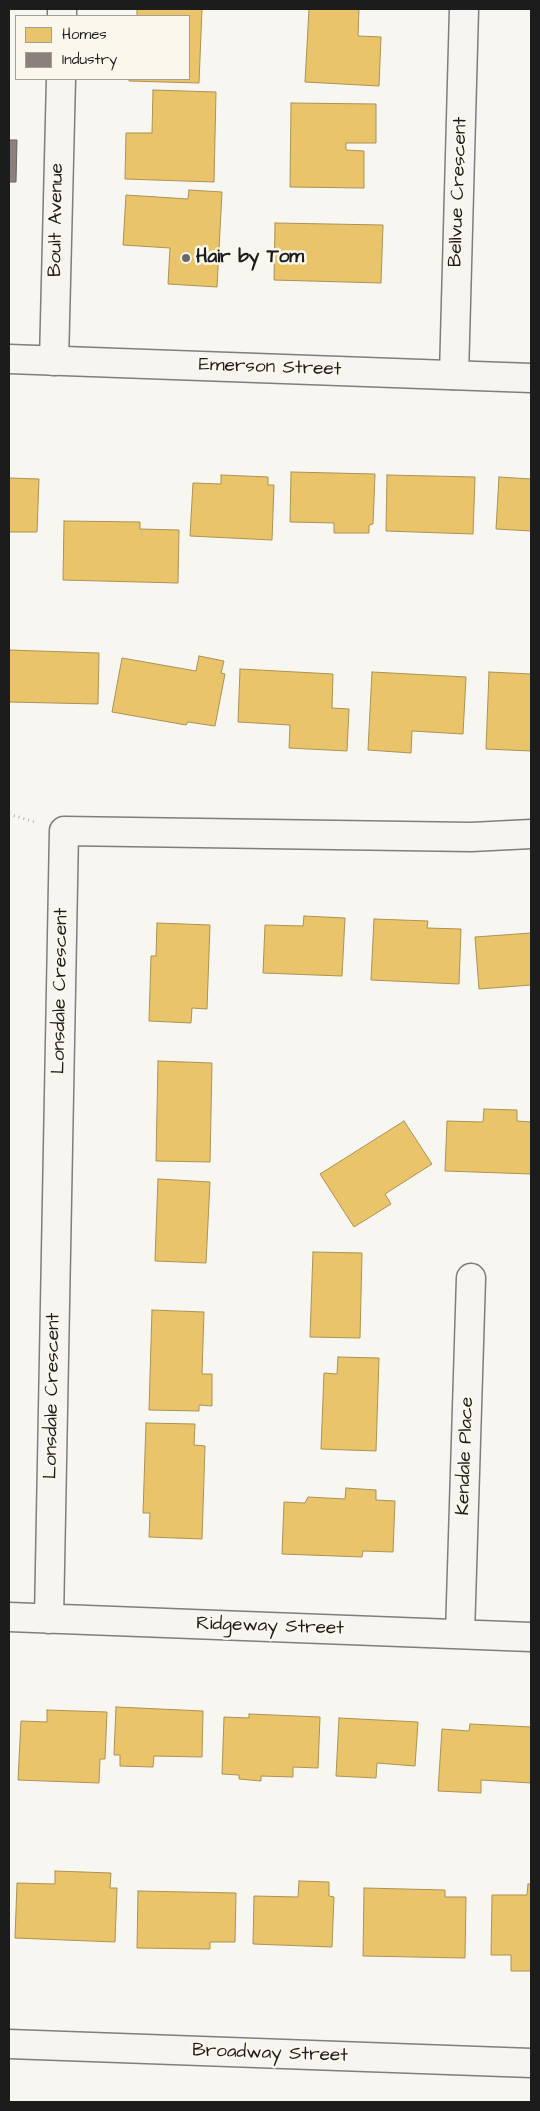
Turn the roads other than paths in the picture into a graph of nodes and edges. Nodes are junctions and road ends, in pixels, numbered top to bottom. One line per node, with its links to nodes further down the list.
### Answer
1 (464, 9): 5 (street, Bellvue Crescent)
2 (61, 80): 4 (street, Boult Avenue)
3 (9, 359): 4 (street, Emerson Street)
4 (54, 361): 5 (street, Emerson Street)
5 (454, 375): 6 (street, Emerson Street)
6 (531, 378)
7 (531, 834): 10 (street, Lonsdale Crescent)
8 (471, 1278): 11 (street, Kendale Place)
9 (9, 1618): 10 (street, Ridgeway Street)
10 (48, 1619): 11 (street, Ridgeway Street)
11 (460, 1634): 12 (street, Ridgeway Street)
12 (531, 1637)
13 (9, 2044): 14 (street, Broadway Street)
14 (531, 2063)

